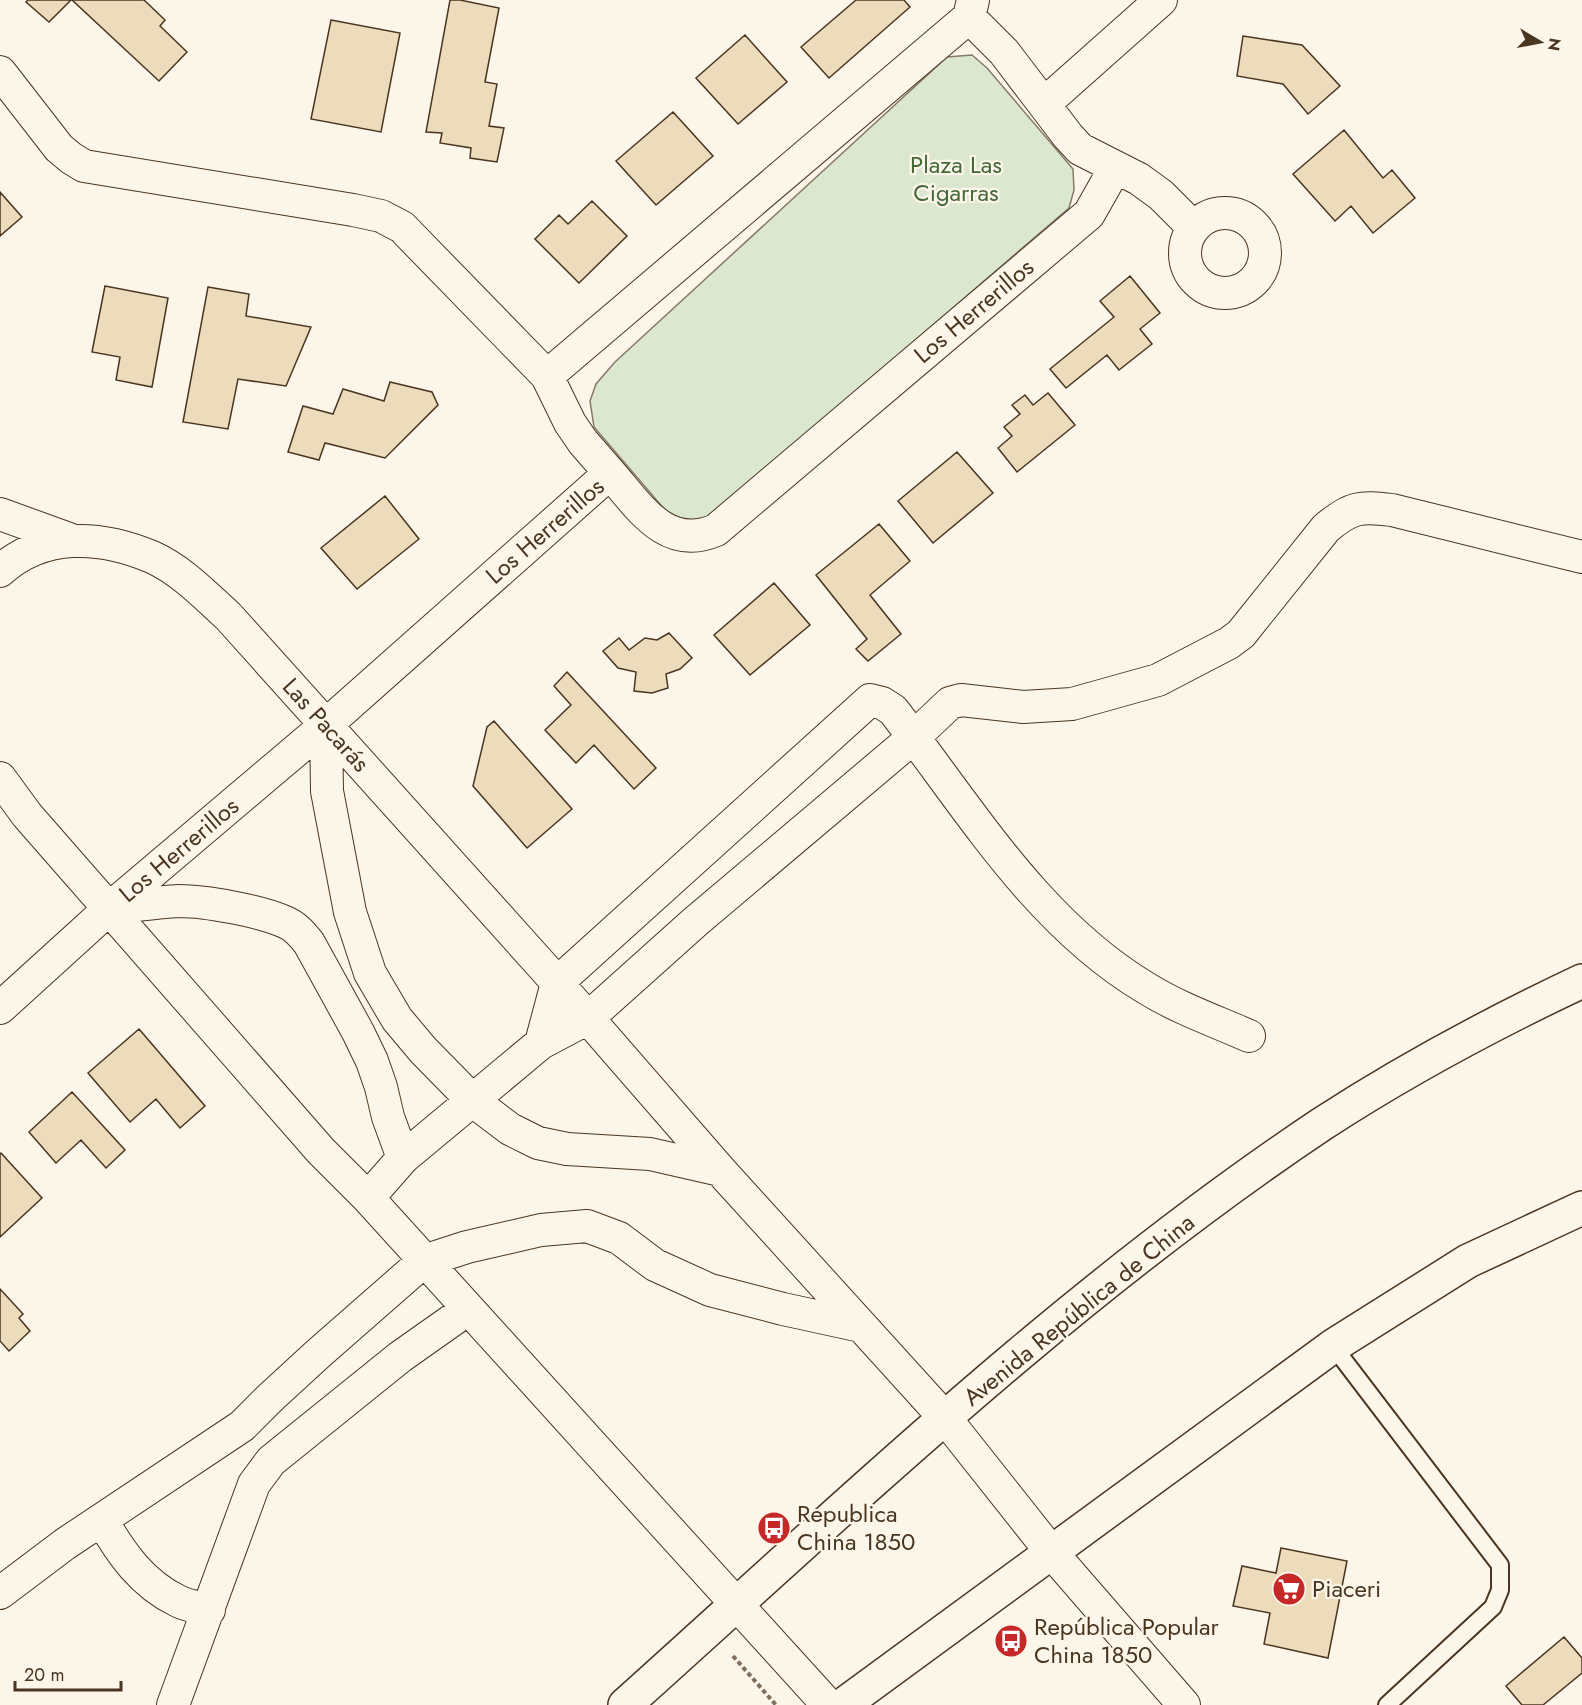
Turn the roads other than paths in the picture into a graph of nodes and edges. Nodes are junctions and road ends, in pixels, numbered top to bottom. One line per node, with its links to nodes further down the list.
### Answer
1 (1161, 0): 4 (street)
2 (971, 9): 4 (street); 7 (street)
3 (0, 72): 7 (street)
4 (1044, 104): 5 (street)
5 (1115, 168): 6 (street); 8 (street, Los Herrerillos)
6 (1194, 228)
7 (546, 376): 8 (street)
8 (610, 473): 13 (street, Los Herrerillos)
9 (0, 514): 10 (street, Las Pacarás)
10 (69, 539): 12 (street, Las Pacarás); 13 (street, Las Pacarás)
11 (1582, 557): 14 (street)
12 (0, 571)
13 (326, 725): 16 (street, Los Herrerillos); 17 (street, Las Pacarás); 23 (street)
14 (914, 737): 17 (street); 20 (street); 21 (street)
15 (0, 778): 16 (street)
16 (110, 908): 19 (street, Los Herrerillos); 24 (street); 26 (street)
17 (551, 976): 20 (street, Las Pacarás); 22 (street)
18 (1582, 981): 32 (main road, Avenida República de China)
19 (0, 1008)
20 (588, 1018): 22 (street); 25 (street, Las Pacarás)
21 (1250, 1036)
22 (541, 1043): 23 (street)
23 (473, 1101): 24 (street); 25 (street)
24 (403, 1158): 26 (street)
25 (720, 1170): 30 (street, Las Pacarás)
26 (368, 1198): 28 (street)
27 (1582, 1208): 31 (main road)
28 (424, 1261): 29 (street); 30 (street); 33 (street)
29 (468, 1309): 36 (street); 37 (street)
30 (861, 1326): 32 (street, Las Pacarás)
31 (1333, 1346): 34 (main road); 43 (lane)
32 (945, 1418): 34 (street, Las Pacarás); 36 (main road, Avenida República de China)
33 (102, 1520): 35 (street); 37 (street)
34 (1052, 1552): 41 (main road); 42 (street, Las Pacarás)
35 (0, 1593)
36 (737, 1604): 39 (main road, Avenida República de China); 40 (street)
37 (209, 1610): 38 (street)
38 (173, 1705)
39 (625, 1705)
40 (828, 1705)
41 (843, 1705)
42 (1184, 1705)
43 (1387, 1705)

